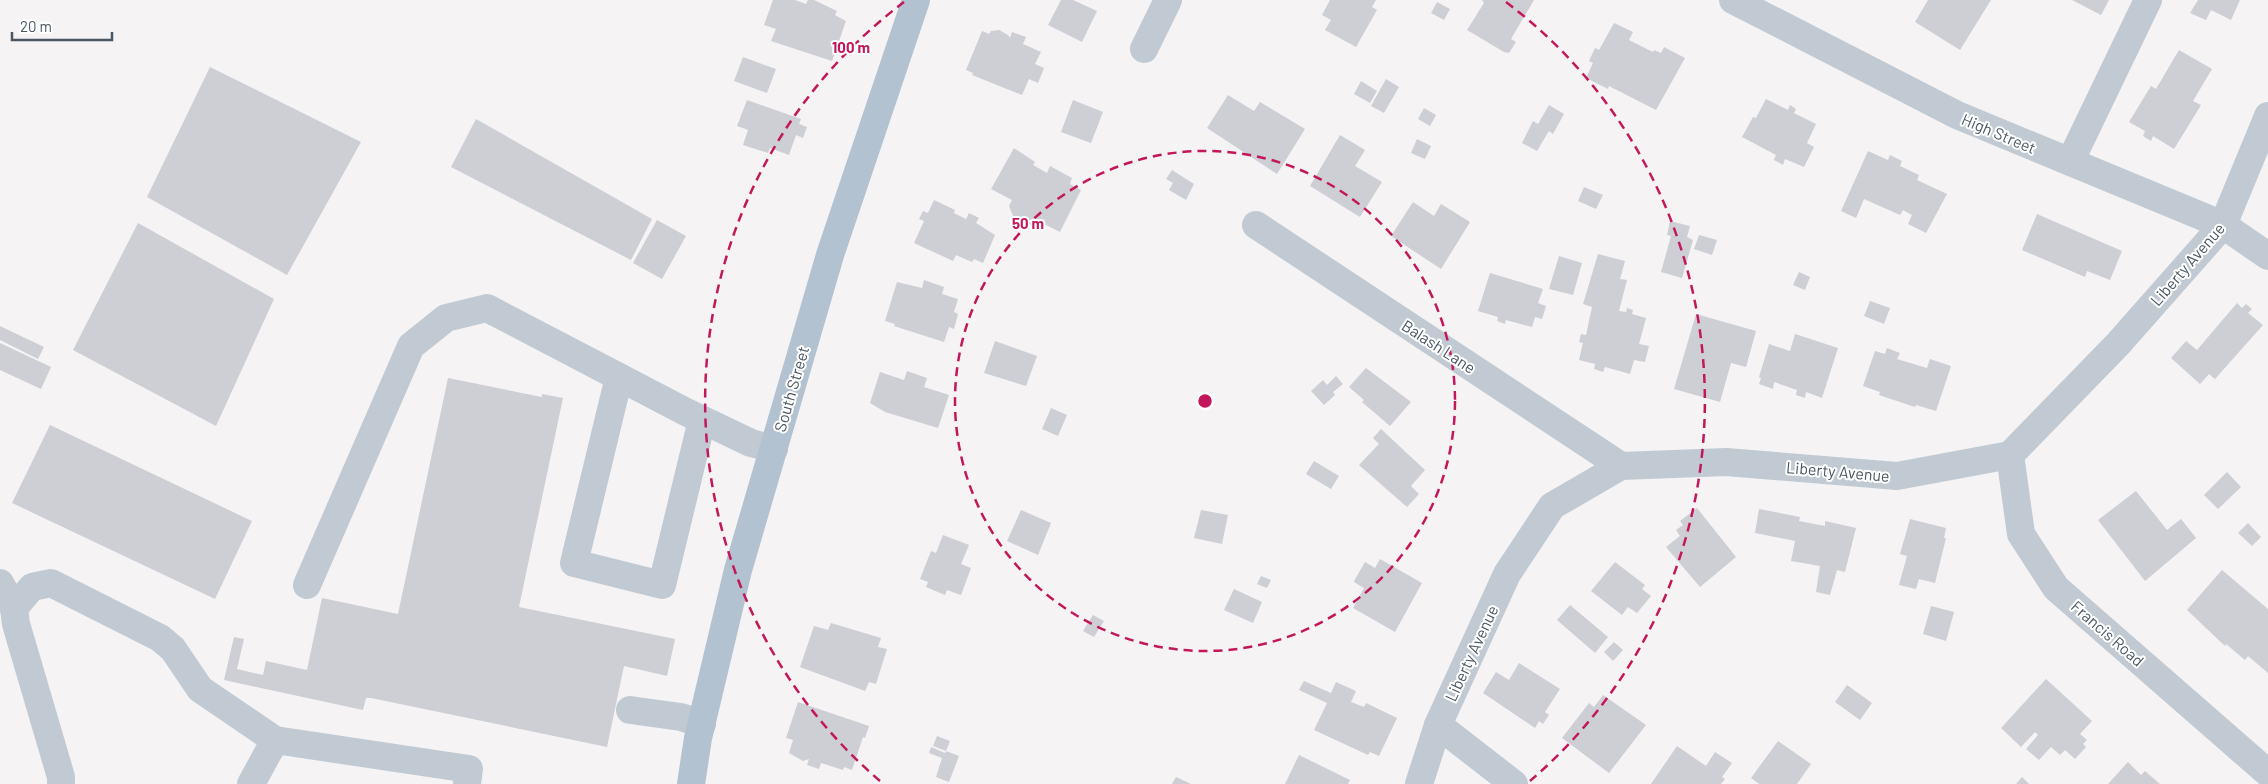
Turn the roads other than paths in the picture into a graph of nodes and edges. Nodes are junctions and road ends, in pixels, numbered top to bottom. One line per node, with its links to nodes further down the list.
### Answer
1 (916, 0): 13 (main road, South Street)
2 (1168, 0): 5 (street)
3 (1733, 0): 7 (street, High Street)
4 (2148, 0): 7 (street)
5 (1144, 50)
6 (2268, 116): 9 (street, Liberty Avenue)
7 (2070, 162): 9 (street, High Street)
8 (1256, 225): 15 (street, Balash Lane)
9 (2224, 226): 10 (street, High Street); 14 (street, Liberty Avenue)
10 (2268, 256)
11 (619, 377): 12 (street); 12 (street); 17 (street)
12 (702, 420): 13 (street)
13 (774, 449): 20 (main road, South Street)
14 (2010, 455): 15 (street, Liberty Avenue); 23 (street, Francis Road)
15 (1621, 466): 21 (street, Liberty Avenue)
16 (0, 583): 18 (street)
17 (307, 585)
18 (14, 608): 22 (street); 24 (street)
19 (630, 710): 20 (street)
20 (702, 724): 27 (main road, South Street)
21 (1438, 725): 28 (street, Liberty Avenue); 29 (street)
22 (275, 740): 25 (street); 26 (street)
23 (2268, 773)
24 (61, 784)
25 (251, 784)
26 (468, 784)
27 (690, 784)
28 (1419, 784)
29 (1514, 784)

